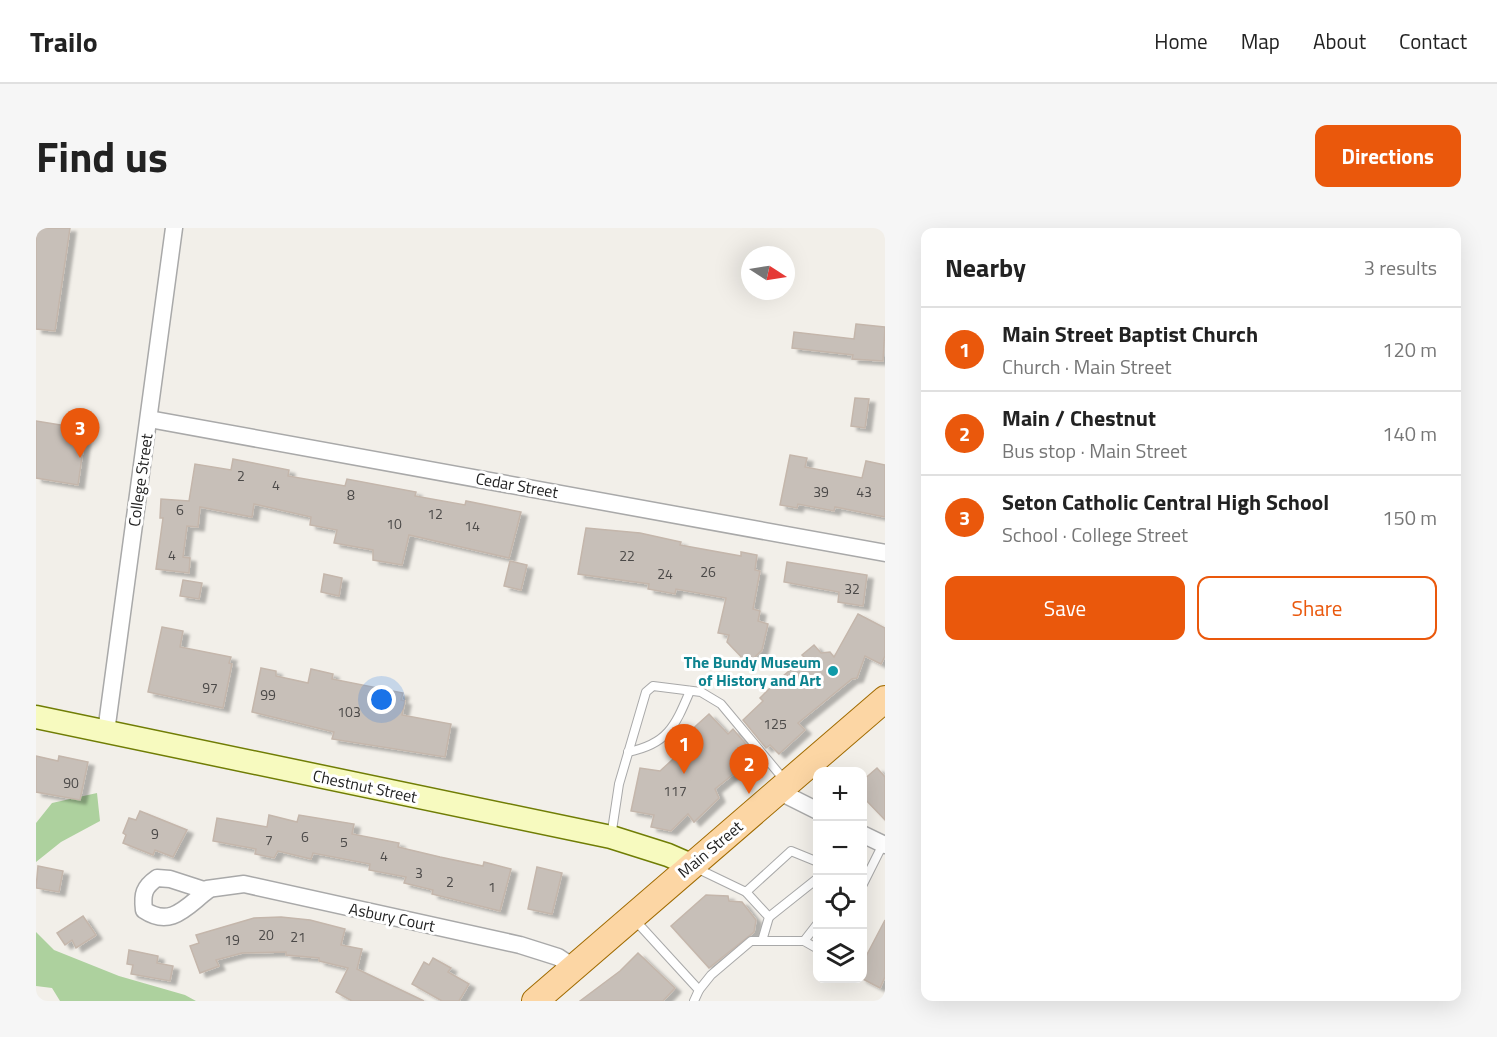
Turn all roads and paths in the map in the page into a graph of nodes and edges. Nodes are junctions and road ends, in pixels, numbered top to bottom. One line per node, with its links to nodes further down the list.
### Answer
1 (174, 228): 2 (street, College Street)
2 (148, 418): 3 (street, Cedar Street); 7 (street, College Street)
3 (885, 553)
4 (690, 691): 8 (lane); 8 (lane); 9 (lane)
5 (885, 699): 9 (main road, Main Street)
6 (36, 717): 7 (street, Chestnut Street)
7 (106, 732): 12 (street, Chestnut Street)
8 (628, 752): 12 (lane)
9 (783, 787): 10 (street); 15 (main road, Main Street)
10 (813, 808)
11 (867, 836): 13 (street)
12 (610, 837): 15 (street, Chestnut Street)
13 (884, 844): 16 (lane)
14 (813, 860): 19 (lane)
15 (691, 865): 19 (lane); 20 (main road, Main Street)
16 (867, 875)
17 (813, 882): 21 (lane)
18 (207, 889): 26 (street, Asbury Court)
19 (746, 892): 21 (lane)
20 (632, 916): 26 (main road, Main Street); 27 (lane)
21 (770, 917): 23 (lane)
22 (813, 929): 24 (lane)
23 (762, 941): 24 (lane); 27 (lane)
24 (804, 941): 25 (lane)
25 (813, 946)
26 (573, 967): 28 (main road, Main Street)
27 (699, 990): 29 (lane)
28 (535, 1001)
29 (694, 1001)

